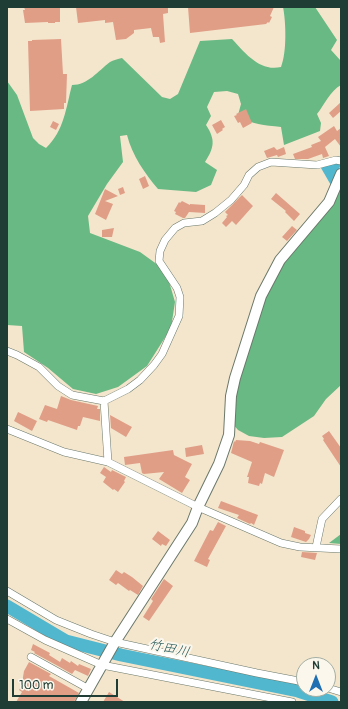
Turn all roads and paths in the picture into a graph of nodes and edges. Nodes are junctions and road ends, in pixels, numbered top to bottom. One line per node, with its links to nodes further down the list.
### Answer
1 (341, 160): 4 (street)
2 (341, 174): 8 (street)
3 (7, 351): 4 (street)
4 (104, 401): 6 (street)
5 (7, 429): 6 (street)
6 (108, 462): 8 (street)
7 (341, 499): 9 (street)
8 (198, 507): 9 (street); 13 (street)
9 (316, 547): 10 (street)
10 (341, 549)
11 (7, 591): 13 (street)
12 (7, 618): 15 (street)
13 (115, 643): 15 (street); 16 (street)
14 (31, 657): 17 (street)
15 (103, 664): 17 (street); 19 (street)
16 (296, 680)
17 (88, 689): 18 (street)
18 (81, 702)
19 (292, 702)

